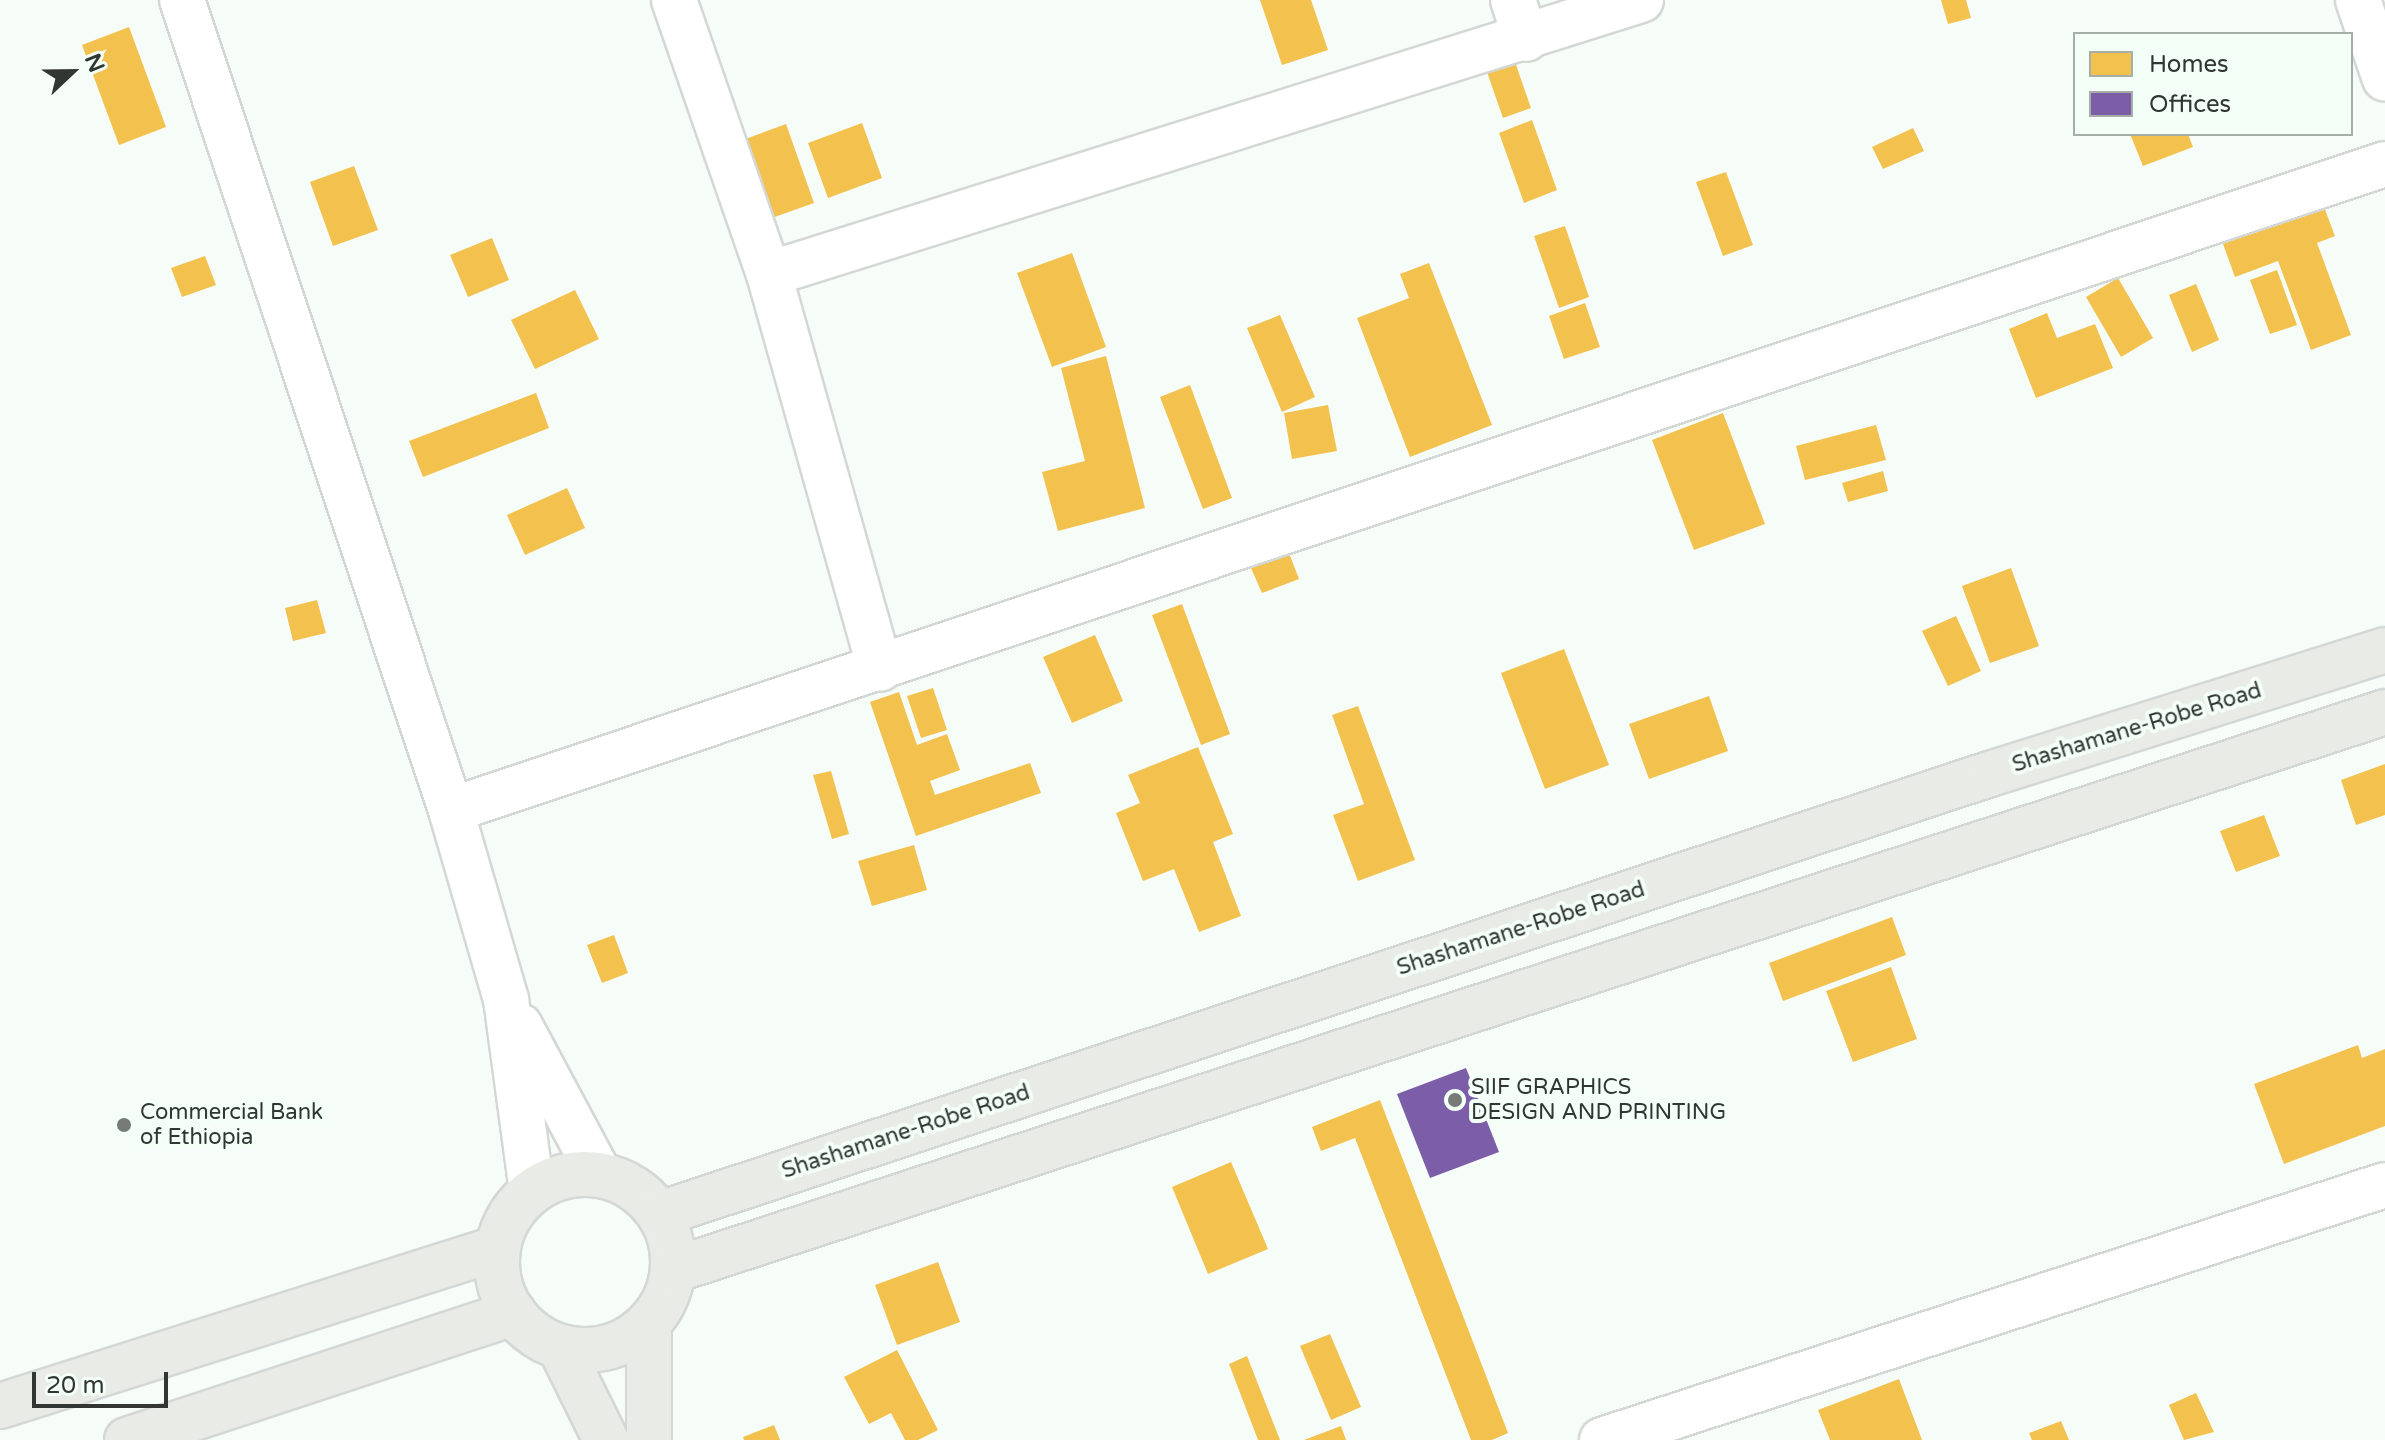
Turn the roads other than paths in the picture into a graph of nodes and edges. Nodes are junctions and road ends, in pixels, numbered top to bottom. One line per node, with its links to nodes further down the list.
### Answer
1 (182, 0): 12 (street)
2 (674, 0): 8 (street)
3 (1641, 0): 5 (street)
4 (2358, 0): 6 (street)
5 (1519, 20): 8 (street)
6 (2385, 79)
7 (2385, 164): 10 (street)
8 (769, 274): 10 (street)
9 (2385, 650): 17 (main road, Shashamane-Robe Road)
10 (880, 669): 12 (street)
11 (2385, 712): 19 (main road)
12 (451, 810): 13 (street)
13 (506, 999): 14 (street); 16 (street)
14 (599, 1174): 16 (main road); 17 (main road)
15 (2385, 1185): 27 (street)
16 (532, 1191): 18 (main road)
17 (660, 1214): 19 (main road)
18 (498, 1248): 20 (main road); 23 (main road)
19 (674, 1270): 21 (main road)
20 (514, 1313): 22 (main road); 24 (main road)
21 (649, 1324): 22 (main road); 26 (main road)
22 (560, 1347): 25 (main road)
23 (0, 1406)
24 (127, 1440)
25 (606, 1440)
26 (649, 1440)
27 (1602, 1440)

